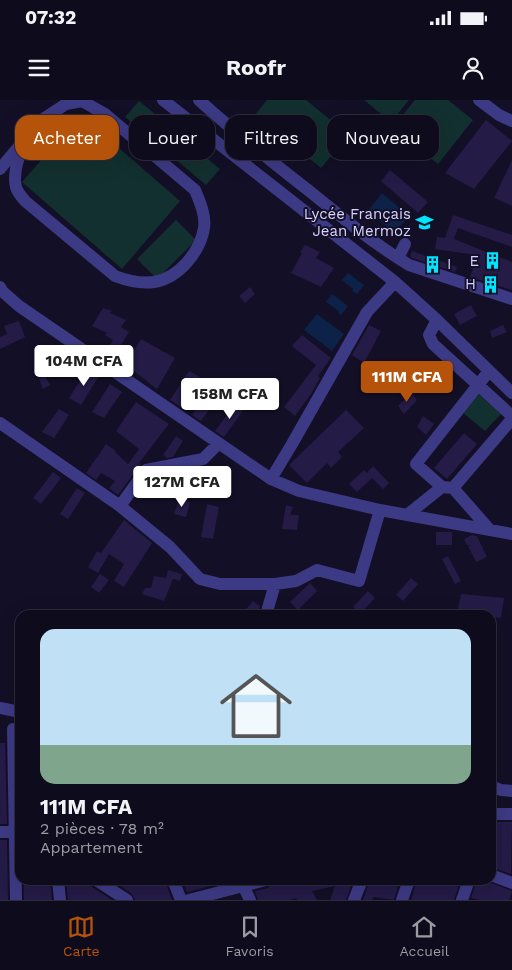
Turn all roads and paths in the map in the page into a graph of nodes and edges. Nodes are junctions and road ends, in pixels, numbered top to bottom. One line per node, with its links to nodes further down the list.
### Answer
1 (162, 100): 10 (street)
2 (199, 100): 9 (street)
3 (480, 100): 4 (street)
4 (512, 121)
5 (26, 137): 5 (street)
6 (15, 151): 7 (street)
7 (0, 169)
8 (405, 244): 9 (street)
9 (398, 258): 12 (street)
10 (395, 282): 13 (street); 20 (street)
11 (0, 287): 19 (street)
12 (512, 299)
13 (437, 320): 14 (street); 15 (street)
14 (489, 371): 15 (street); 16 (street)
15 (478, 385): 17 (street); 21 (street)
16 (512, 393)
17 (512, 417): 21 (street)
18 (0, 423): 22 (street)
19 (218, 444): 20 (street); 22 (street)
20 (270, 479): 23 (street)
21 (447, 487): 24 (street); 25 (street)
22 (120, 506): 27 (street)
23 (380, 510): 24 (street); 27 (street)
24 (407, 515): 25 (street)
25 (490, 529): 26 (street)
26 (512, 534)
27 (275, 584): 28 (street)
28 (267, 610)
29 (0, 708): 30 (street)
30 (15, 711)
31 (0, 726): 32 (street)
32 (15, 729)
33 (496, 788): 34 (street)
34 (512, 791)
35 (496, 814): 36 (street)
36 (512, 814)
37 (0, 832): 38 (street)
38 (15, 832)
39 (496, 877): 40 (street)
40 (512, 883)
41 (16, 885): 50 (street)
42 (58, 885): 51 (street)
43 (104, 885): 52 (street)
44 (175, 885): 53 (street)
45 (243, 885): 49 (street); 55 (street)
46 (360, 885): 56 (street)
47 (407, 885): 57 (street)
48 (467, 885): 58 (street)
49 (214, 897): 54 (street)
50 (16, 900)
51 (60, 900)
52 (127, 900)
53 (181, 900)
54 (189, 900)
55 (250, 900)
56 (354, 900)
57 (402, 900)
58 (462, 900)

